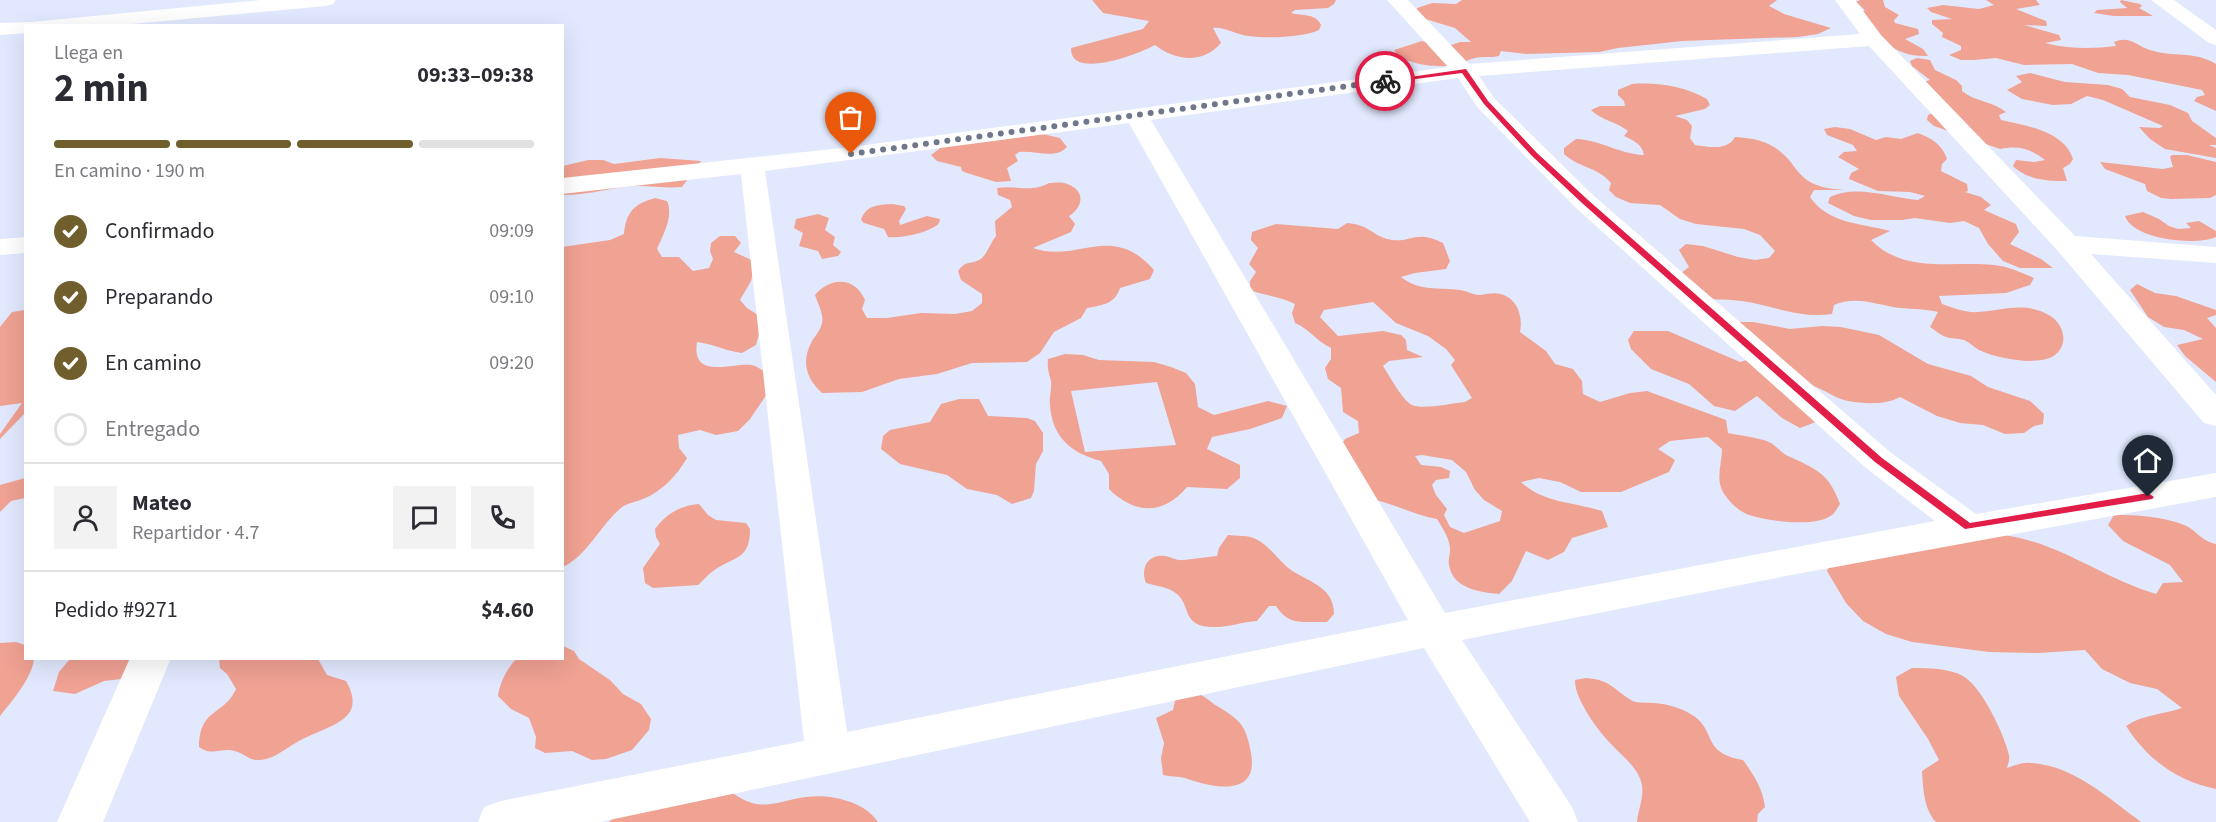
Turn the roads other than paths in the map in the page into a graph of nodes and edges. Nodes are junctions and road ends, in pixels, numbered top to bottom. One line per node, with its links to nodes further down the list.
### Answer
1 (326, 0): 5 (street)
2 (1397, 0): 12 (street)
3 (1845, 0): 10 (street)
4 (2161, 0): 11 (street)
5 (244, 7): 6 (street); 7 (street)
6 (60, 24)
7 (231, 24)
8 (24, 27): 9 (street)
9 (0, 29)
10 (1874, 39): 12 (street); 16 (street)
11 (2216, 39)
12 (1464, 70): 13 (street); 22 (street)
13 (1137, 116): 14 (street); 23 (street)
14 (752, 165): 15 (street); 25 (street)
15 (564, 186)
16 (2067, 244): 19 (street); 20 (street)
17 (24, 245): 18 (street)
18 (0, 247)
19 (2216, 255)
20 (2216, 416)
21 (2216, 485): 22 (street)
22 (1968, 527): 23 (street)
23 (1434, 630): 25 (street); 28 (street)
24 (150, 660): 26 (street)
25 (828, 756): 27 (street)
26 (80, 822)
27 (501, 822)
28 (1555, 822)

